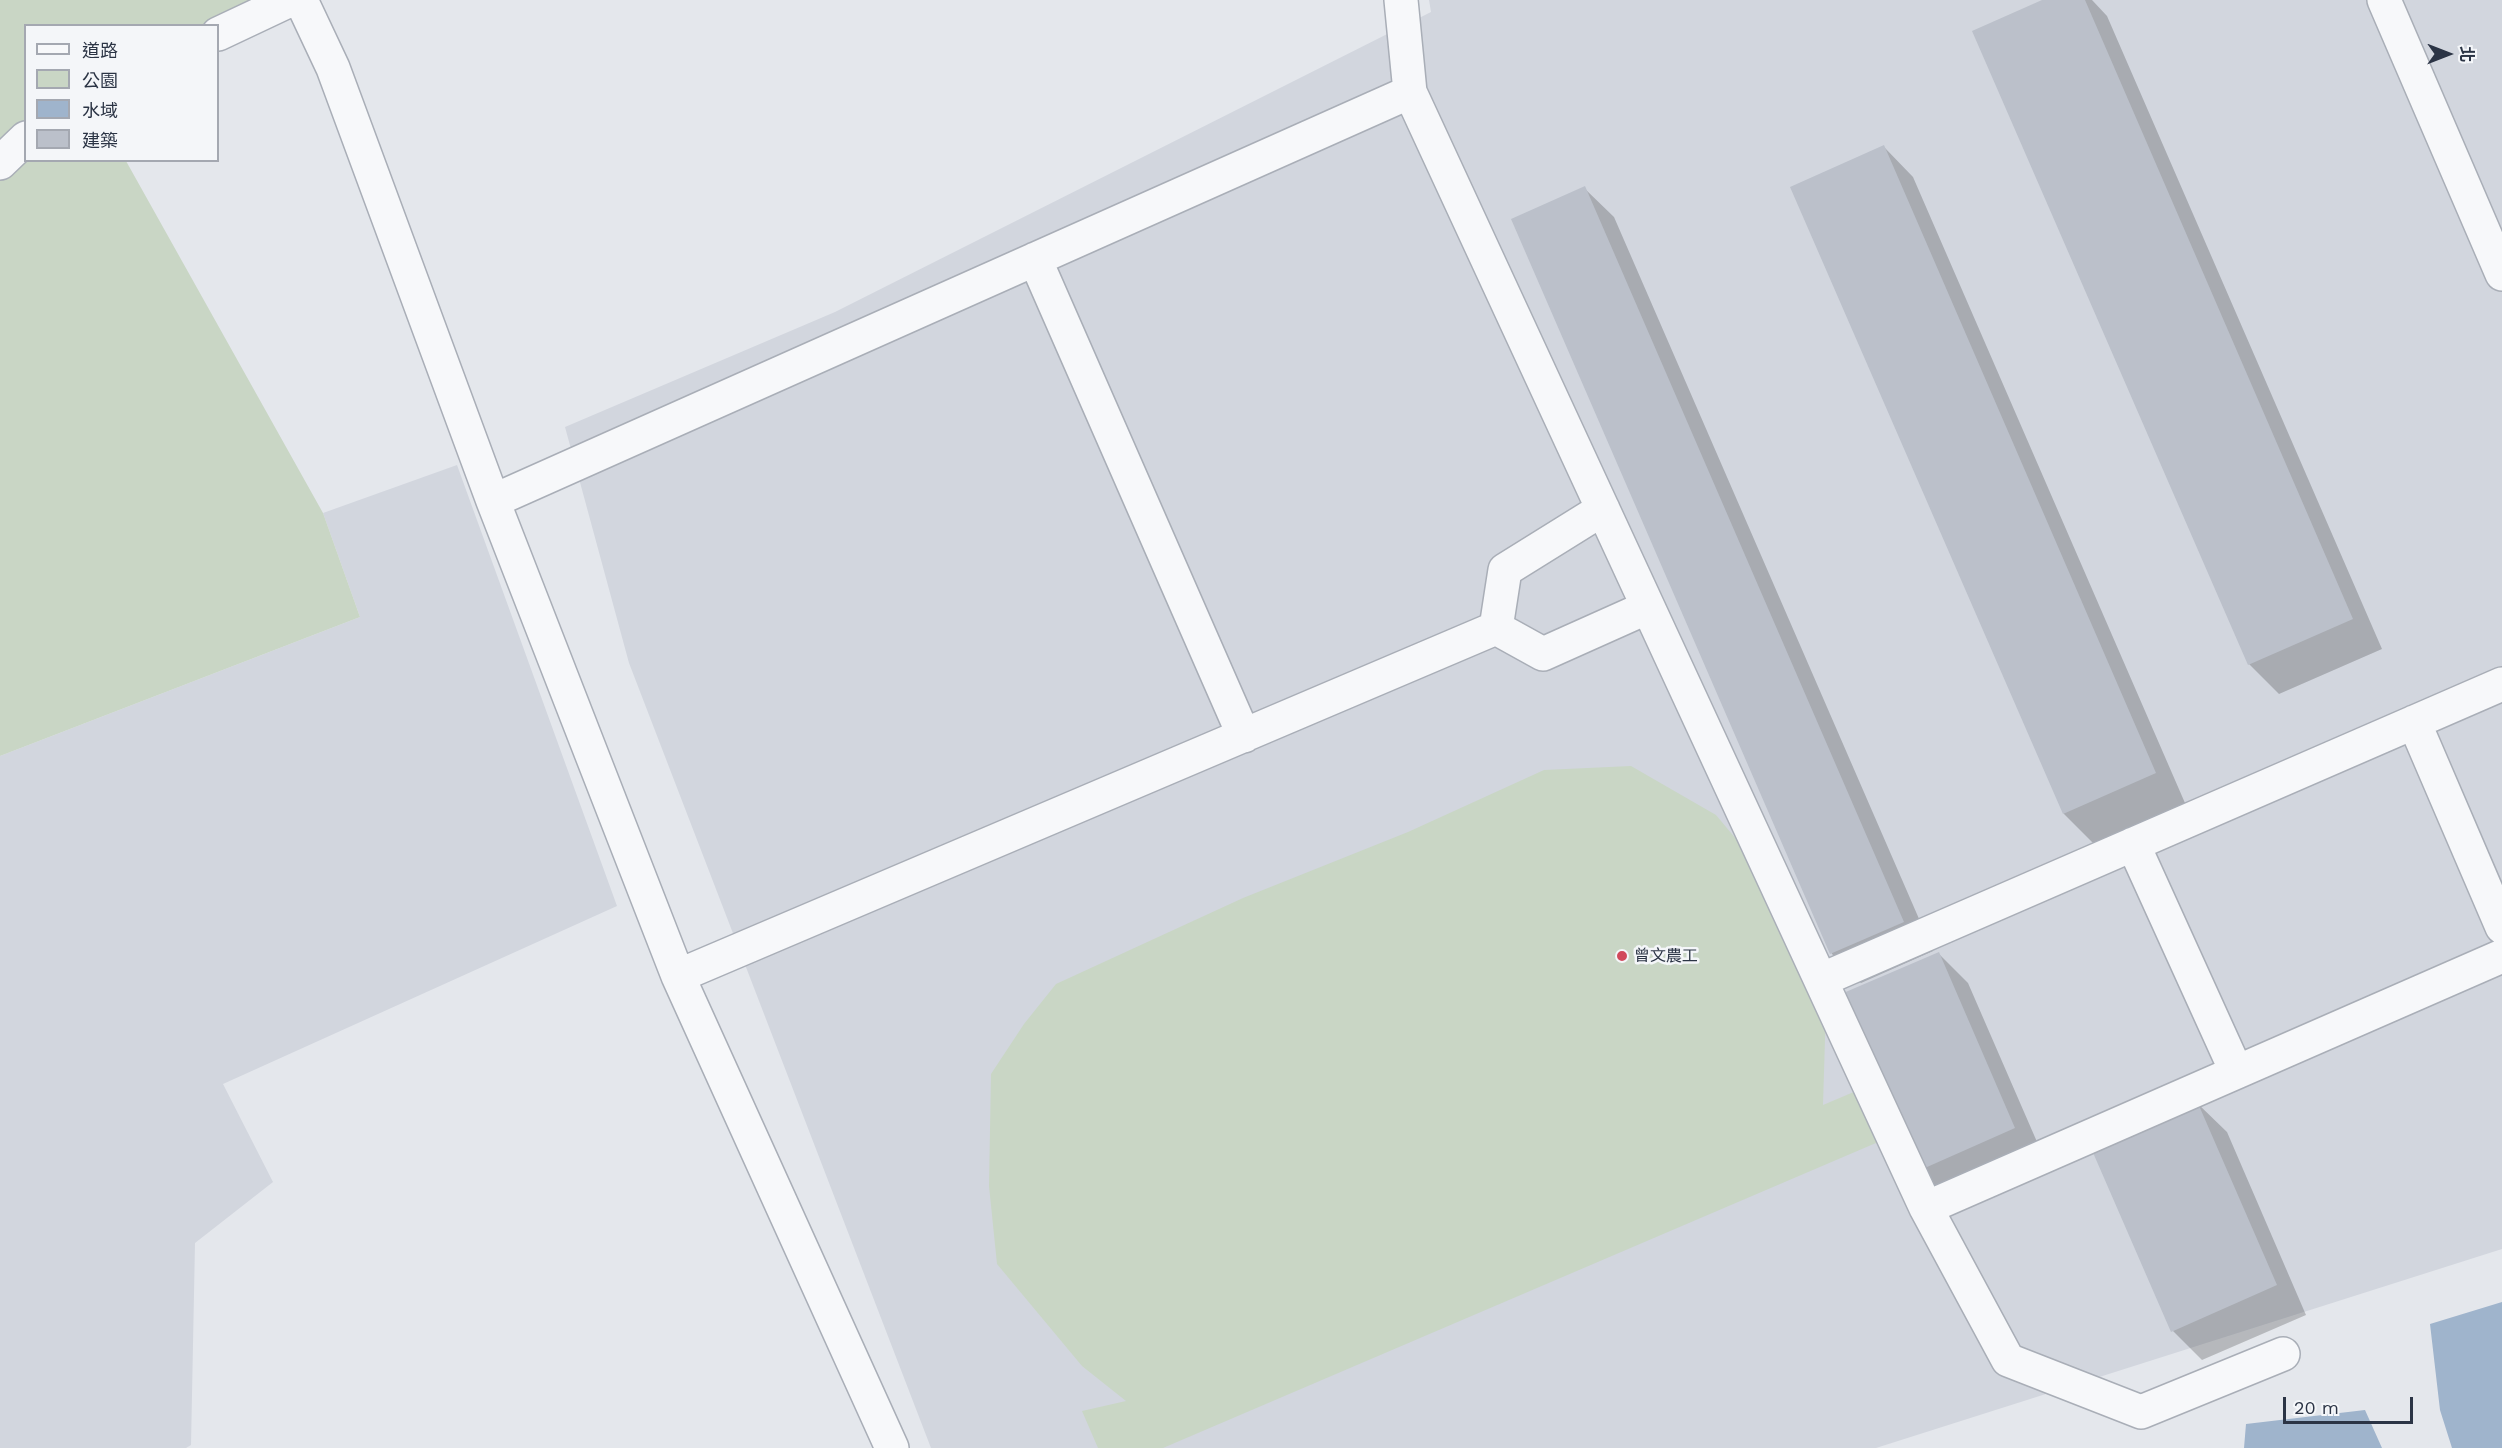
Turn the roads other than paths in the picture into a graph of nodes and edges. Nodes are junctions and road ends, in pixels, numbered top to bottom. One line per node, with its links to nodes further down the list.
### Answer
1 (290, 0): 5 (street)
2 (302, 0): 11 (street)
3 (1401, 0): 6 (street)
4 (2384, 0): 10 (street)
5 (219, 34)
6 (1410, 92): 9 (street); 12 (street)
7 (24, 140): 8 (street)
8 (0, 163)
9 (1035, 259): 11 (street); 17 (street)
10 (2500, 265)
11 (493, 501): 21 (street)
12 (1603, 509): 13 (street); 14 (street)
13 (1648, 606): 14 (street); 22 (street)
14 (1496, 628): 17 (street)
15 (2502, 684): 16 (street)
16 (2414, 722): 18 (street); 19 (street)
17 (1244, 736): 21 (street)
18 (2133, 844): 22 (street); 23 (street)
19 (2502, 927)
20 (2502, 956): 23 (street)
21 (678, 976): 26 (street)
22 (1821, 980): 24 (street)
23 (2236, 1071): 24 (street)
24 (1926, 1208): 25 (street)
25 (2283, 1354)
26 (892, 1448)

